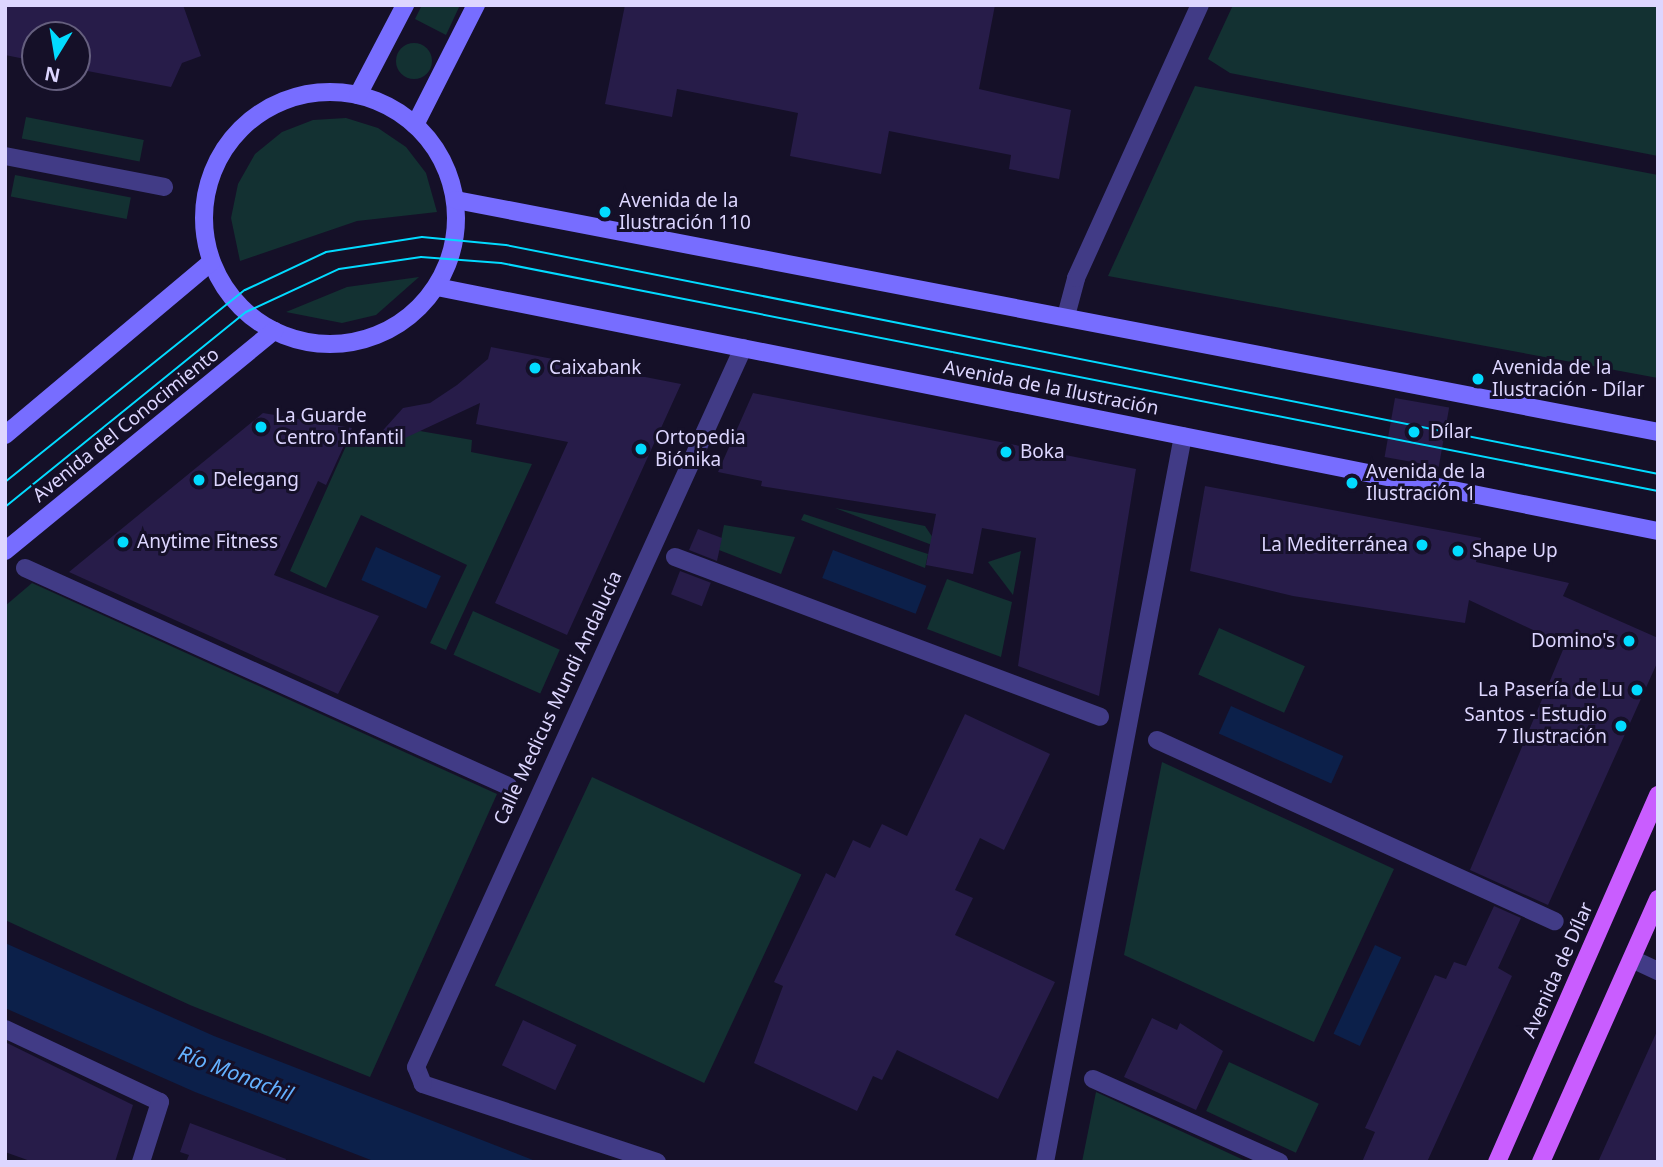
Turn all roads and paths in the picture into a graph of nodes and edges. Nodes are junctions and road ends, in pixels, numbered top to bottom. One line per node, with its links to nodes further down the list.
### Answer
1 (405, 5): 4 (main road)
2 (476, 5): 5 (main road)
3 (1200, 5): 11 (street)
4 (358, 95): 5 (main road); 9 (main road)
5 (415, 125): 8 (main road)
6 (5, 156): 7 (street)
7 (164, 187)
8 (456, 200): 10 (main road); 11 (main road)
9 (211, 262): 12 (main road); 15 (main road)
10 (436, 287): 12 (main road); 13 (main road, Avenida de la Ilustración)
11 (1066, 316): 14 (main road)
12 (274, 331): 18 (main road, Avenida del Conocimiento)
13 (743, 348): 16 (main road, Avenida de la Ilustración); 32 (street, Calle Medicus Mundi Andalucía)
14 (1658, 432)
15 (5, 435)
16 (1183, 436): 17 (main road, Avenida de la Ilustración); 33 (street)
17 (1658, 531)
18 (5, 551)
19 (675, 557): 21 (street)
20 (24, 568): 23 (street)
21 (1100, 717)
22 (1157, 740): 26 (street)
23 (508, 786)
24 (1658, 795): 35 (main road, Avenida de Dílar)
25 (1658, 899): 27 (main road)
26 (1555, 921)
27 (1632, 959): 28 (street); 36 (main road)
28 (1658, 971)
29 (5, 1029): 31 (street)
30 (1093, 1079): 34 (street)
31 (141, 1162)
32 (657, 1162)
33 (1045, 1162)
34 (1279, 1162)
35 (1497, 1162)
36 (1541, 1162)

